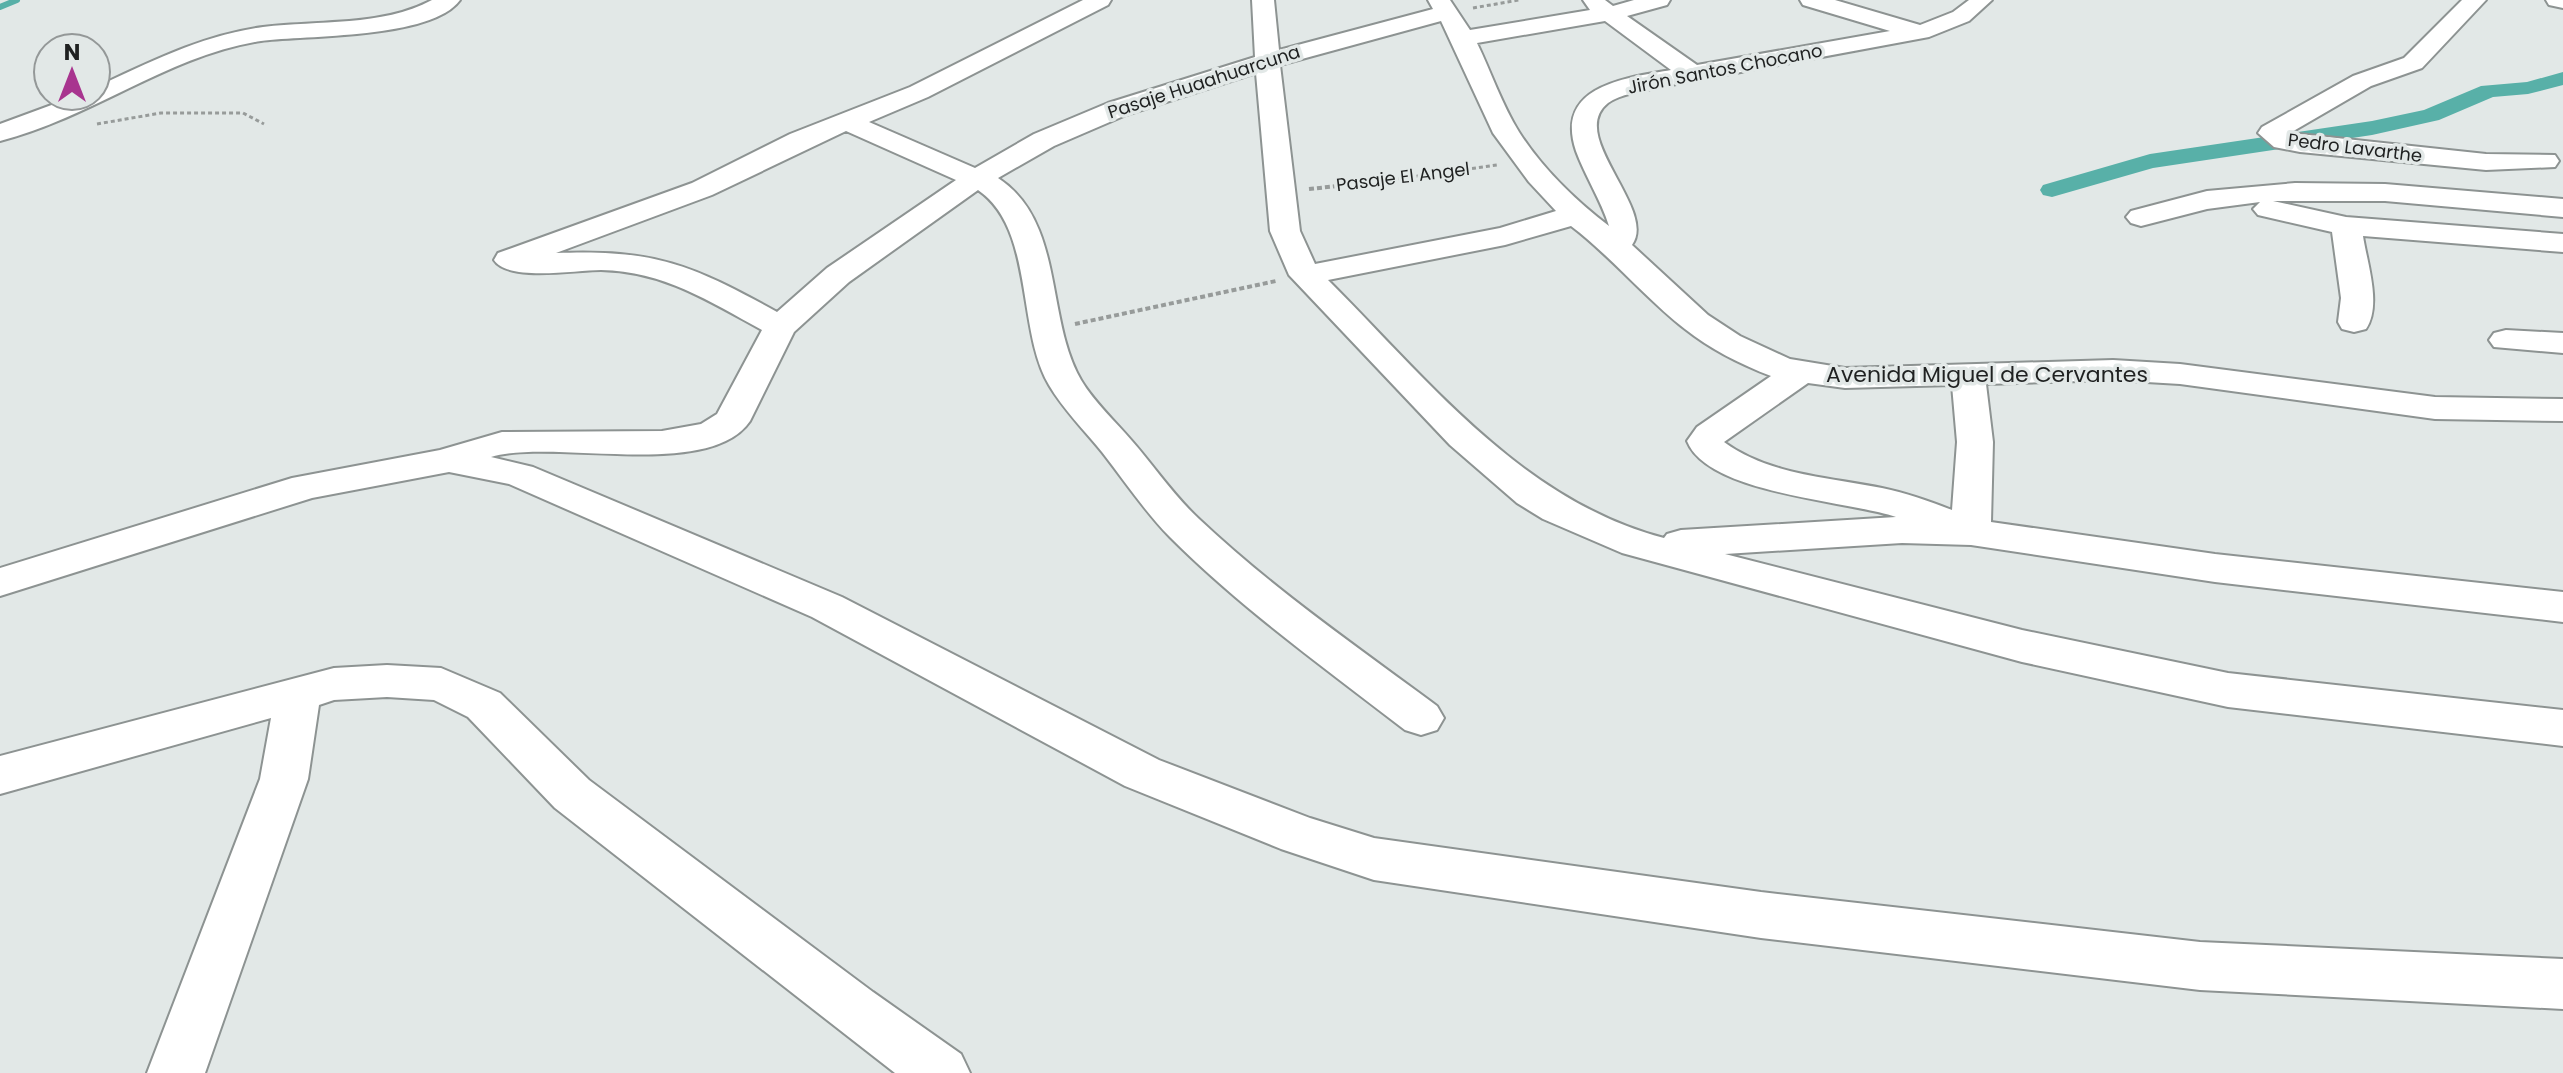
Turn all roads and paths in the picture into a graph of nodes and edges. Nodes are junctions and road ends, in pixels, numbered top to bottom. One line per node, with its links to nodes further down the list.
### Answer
1 (449, 0): 17 (street)
2 (1100, 0): 14 (street)
3 (1263, 0): 12 (street)
4 (1519, 0): 10 (path)
5 (1659, 0): 9 (street, Pasaje Huaahuarcuna)
6 (1811, 0): 11 (street)
7 (1981, 0): 11 (street, Jirón Santos Chocano)
8 (2475, 0): 18 (street, Pedro Lavarthe)
9 (1599, 7): 10 (street, Pasaje Huaahuarcuna); 13 (street)
10 (1449, 17): 12 (street, Pasaje Huaahuarcuna); 19 (street, Avenida Miguel de Cervantes)
11 (1921, 32): 13 (street, Jirón Santos Chocano)
12 (1269, 61): 20 (street, Pasaje Huaahuarcuna); 21 (street)
13 (1694, 75): 27 (street, Jirón Santos Chocano)
14 (847, 122): 20 (street); 31 (street)
15 (264, 124): 16 (path)
16 (87, 125)
17 (0, 133)
18 (2557, 158)
19 (1526, 160): 21 (path, Pasaje El Angel); 24 (street, Avenida Miguel de Cervantes)
20 (974, 180): 31 (street, Pasaje Huaahuarcuna); 32 (street)
21 (1280, 191): 29 (street)
22 (2238, 197): 23 (street); 25 (street); 26 (street)
23 (2563, 208)
24 (1576, 215): 27 (street, Avenida Miguel de Cervantes); 29 (street)
25 (2141, 217)
26 (2346, 226): 28 (street); 30 (street)
27 (1613, 243): 35 (street, Avenida Miguel de Cervantes)
28 (2563, 243)
29 (1305, 275): 32 (path); 40 (street)
30 (2354, 322)
31 (780, 327): 38 (street)
32 (1046, 331): 44 (street)
33 (2506, 340): 34 (street)
34 (2563, 343)
35 (1800, 372): 36 (street, Avenida Miguel de Cervantes); 39 (street)
36 (1968, 375): 37 (street, Avenida Miguel de Cervantes); 39 (street)
37 (2563, 410)
38 (449, 460): 41 (street); 47 (street)
39 (1971, 532): 40 (street); 42 (street)
40 (1636, 544): 45 (street)
41 (0, 582)
42 (2563, 607)
43 (298, 693): 46 (street); 48 (street); 49 (street)
44 (1421, 718)
45 (2563, 728)
46 (0, 775)
47 (2563, 984)
48 (176, 1073)
49 (941, 1073)

